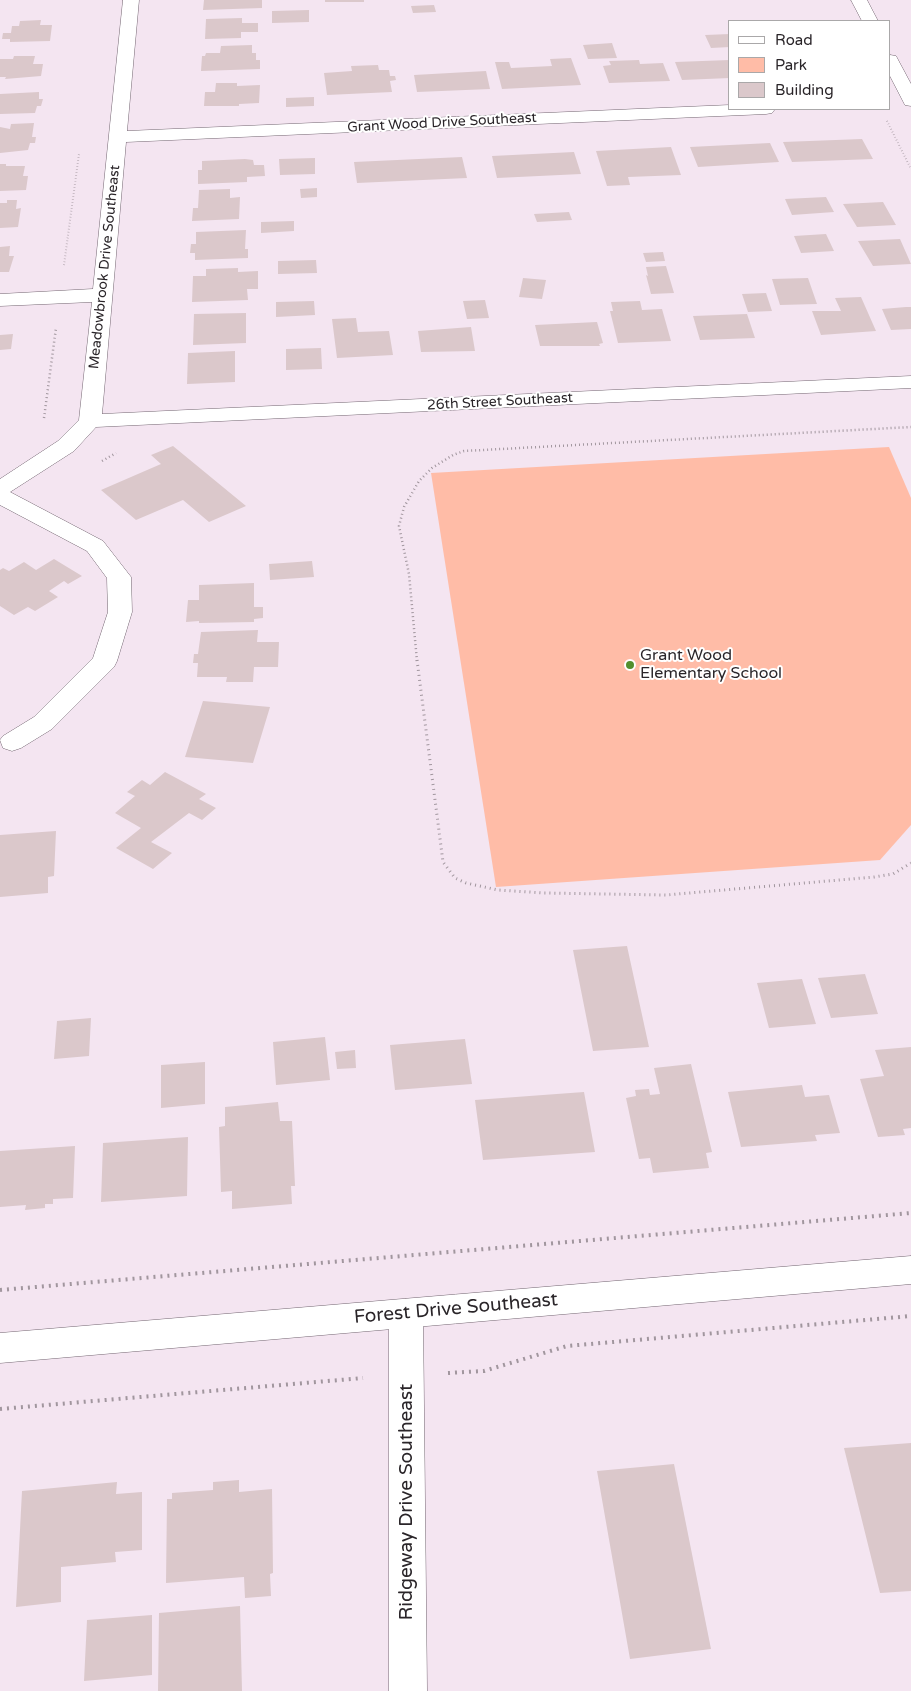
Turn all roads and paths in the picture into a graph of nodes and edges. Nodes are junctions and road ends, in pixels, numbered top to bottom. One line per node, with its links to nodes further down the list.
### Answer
1 (131, 0): 8 (street, Meadowbrook Drive Southeast)
2 (859, 0): 3 (street)
3 (869, 20)
4 (891, 63): 5 (street)
5 (906, 102)
6 (743, 110): 8 (street, Grant Wood Drive Southeast)
7 (885, 117): 9 (path)
8 (118, 137): 10 (street, Meadowbrook Drive Southeast)
9 (911, 170)
10 (102, 295): 11 (street); 14 (street, Meadowbrook Drive Southeast)
11 (0, 300)
12 (56, 321): 15 (path)
13 (911, 382): 14 (street, 26th Street Southeast)
14 (90, 421): 17 (street)
15 (42, 426)
16 (911, 427): 20 (path)
17 (0, 488)
18 (0, 496): 19 (street)
19 (12, 742)
20 (911, 863)
21 (911, 1214): 23 (path)
22 (911, 1270): 24 (street, Forest Drive Southeast)
23 (0, 1290)
24 (406, 1314): 26 (street, Forest Drive Southeast); 30 (street, Ridgeway Drive Southeast)
25 (911, 1316): 27 (path)
26 (0, 1348)
27 (445, 1374)
28 (369, 1377): 29 (path)
29 (0, 1409)
30 (408, 1691)

